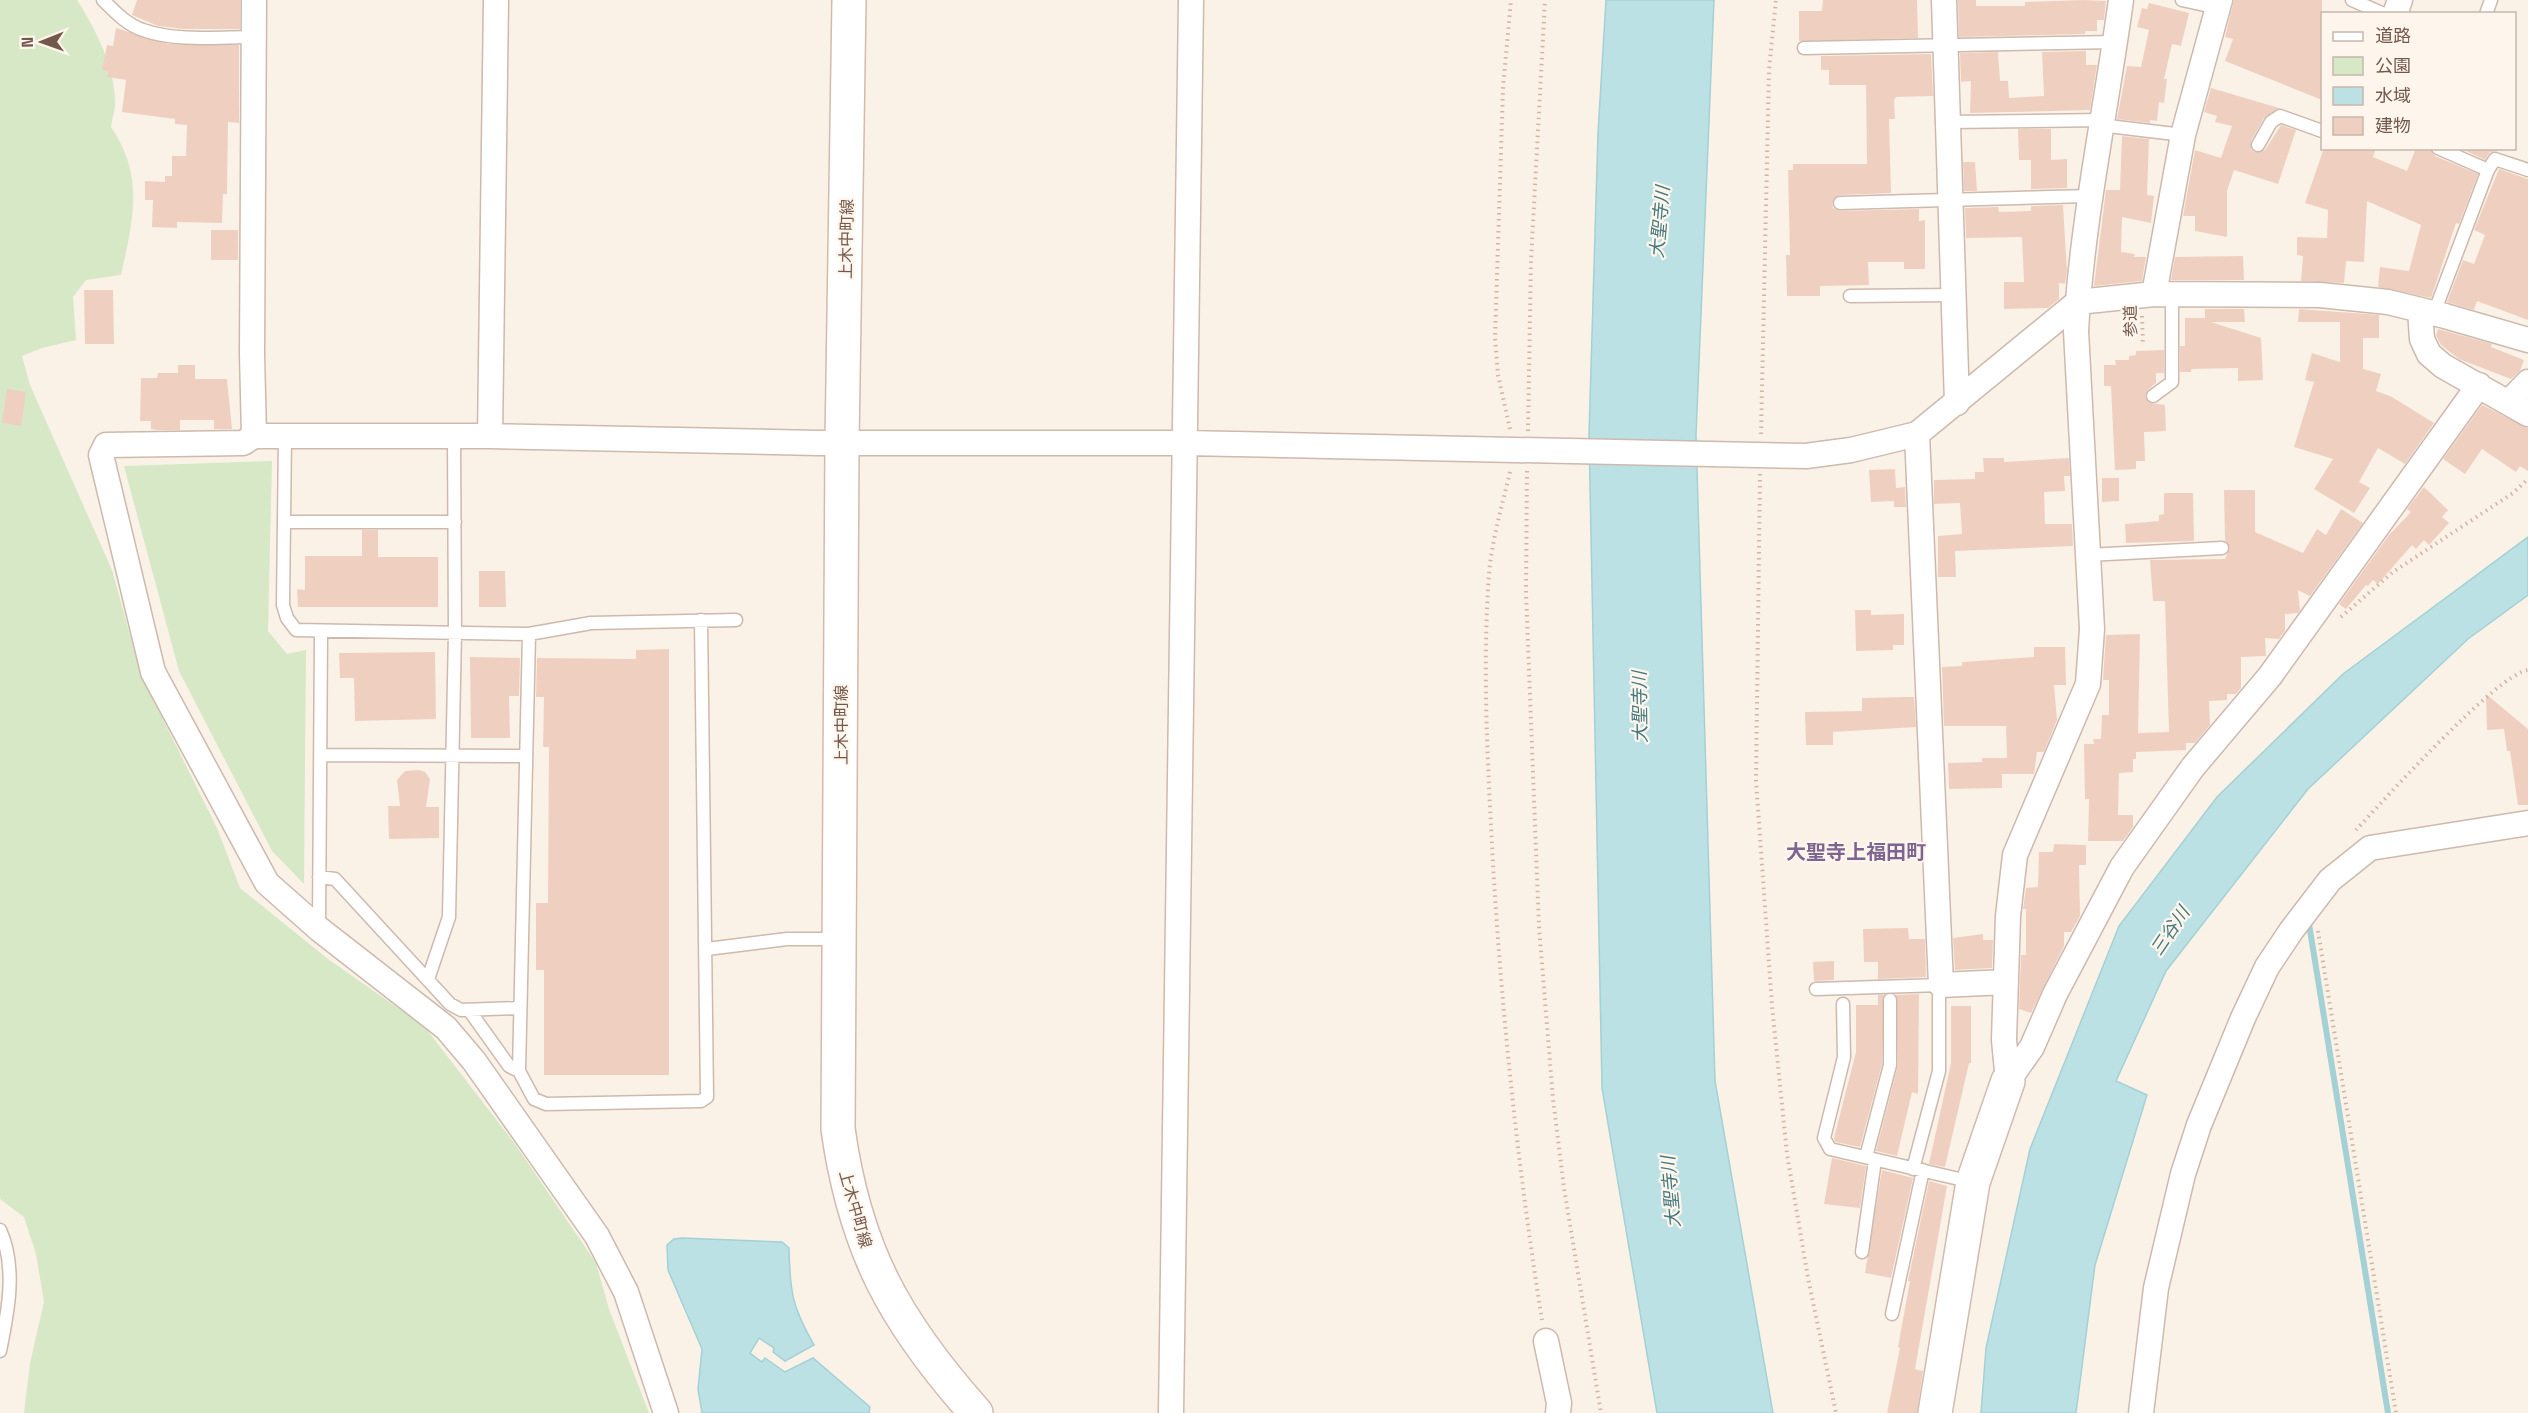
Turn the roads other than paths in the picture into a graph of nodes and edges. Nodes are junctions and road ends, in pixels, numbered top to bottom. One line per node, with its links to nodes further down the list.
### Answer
1 (103, 0): 12 (lane)
2 (254, 0): 12 (street)
3 (496, 0): 42 (street)
4 (849, 0): 43 (main road, 上木中町線)
5 (1191, 0): 44 (street)
6 (1944, 0): 14 (street)
7 (2121, 0): 13 (street)
8 (2182, 0): 10 (lane)
9 (2352, 0): 11 (lane)
10 (2219, 4): 19 (street)
11 (2379, 12)
12 (254, 37): 40 (street)
13 (2115, 42): 14 (lane); 17 (street)
14 (1946, 45): 15 (lane); 16 (street)
15 (1804, 48)
16 (1948, 122): 17 (lane); 25 (street)
17 (2101, 123): 19 (lane); 24 (street)
18 (2321, 131): 20 (lane)
19 (2183, 135): 28 (street)
20 (2259, 145)
21 (2443, 150): 22 (lane)
22 (2488, 170): 23 (lane); 31 (lane)
23 (2528, 171)
24 (2089, 196): 25 (lane); 30 (street)
25 (1951, 199): 26 (lane); 27 (street)
26 (1840, 203)
27 (1954, 295): 29 (lane); 36 (street)
28 (2156, 295): 30 (street); 31 (street); 35 (lane)
29 (1850, 296)
30 (2078, 302): 36 (street); 48 (street)
31 (2427, 311): 32 (street); 34 (street)
32 (2528, 340)
33 (2528, 382): 37 (street)
34 (2479, 385): 37 (street); 71 (street)
35 (2153, 396)
36 (1957, 403): 38 (street)
37 (2518, 408)
38 (1917, 434): 44 (street); 65 (street)
39 (454, 435): 41 (street); 42 (street); 46 (lane)
40 (254, 436): 41 (street); 59 (street)
41 (285, 436): 45 (lane)
42 (490, 436): 43 (street)
43 (842, 443): 44 (street); 60 (main road, 上木中町線)
44 (1185, 443): 83 (street)
45 (284, 522): 46 (lane); 51 (lane)
46 (455, 522): 52 (lane)
47 (2222, 548): 48 (lane)
48 (2088, 555): 63 (street)
49 (701, 620): 50 (lane); 53 (lane); 61 (lane)
50 (736, 620)
51 (321, 632): 52 (lane); 54 (lane)
52 (455, 633): 53 (lane); 55 (lane)
53 (529, 634): 56 (lane)
54 (321, 754): 55 (lane); 58 (lane)
55 (453, 756): 56 (lane); 62 (lane)
56 (526, 756): 68 (lane)
57 (2528, 823): 86 (street)
58 (319, 877): 59 (lane); 62 (lane)
59 (319, 929): 81 (street)
60 (839, 939): 61 (lane); 82 (main road, 上木中町線)
61 (707, 949): 70 (lane)
62 (428, 979): 69 (lane)
63 (2006, 982): 65 (street); 71 (street)
64 (1816, 989): 65 (lane)
65 (1940, 990): 73 (lane)
66 (1890, 1000): 72 (lane)
67 (1844, 1004): 72 (lane)
68 (520, 1008): 69 (lane); 70 (lane)
69 (469, 1010): 70 (lane)
70 (519, 1071)
71 (2008, 1081): 74 (main road)
72 (1871, 1159): 73 (lane); 76 (lane)
73 (1918, 1170): 74 (lane); 78 (lane)
74 (1973, 1182): 85 (main road)
75 (0, 1230): 77 (lane)
76 (1862, 1252)
77 (3, 1307): 80 (lane)
78 (1892, 1314)
79 (1546, 1341): 84 (street)
80 (0, 1351)
81 (666, 1413)
82 (976, 1413)
83 (1171, 1413)
84 (1558, 1413)
85 (1935, 1413)
86 (2141, 1413)

